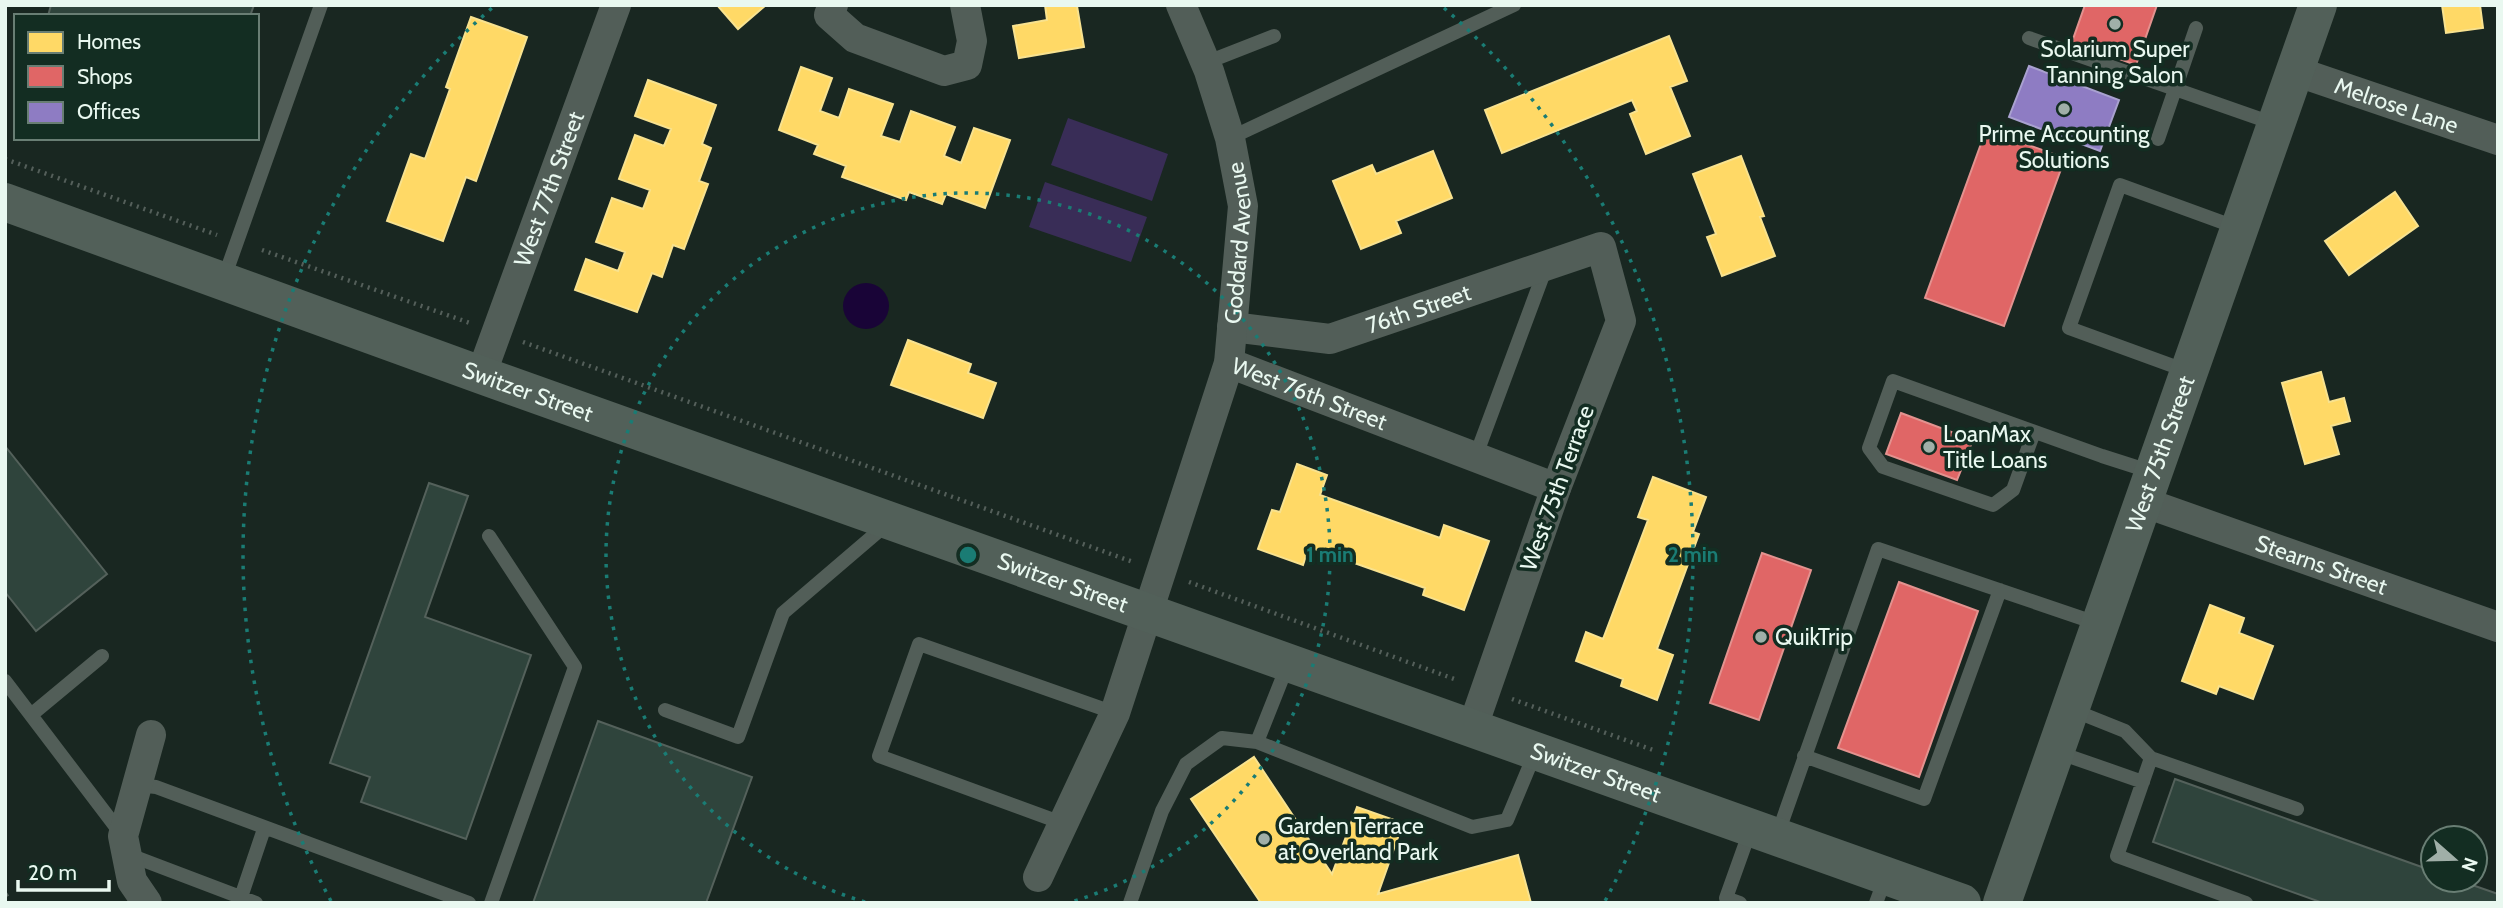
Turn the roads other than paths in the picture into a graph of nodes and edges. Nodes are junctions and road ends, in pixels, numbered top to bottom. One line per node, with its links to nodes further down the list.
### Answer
1 (321, 5): 22 (lane)
2 (617, 5): 26 (street, West 77th Street)
3 (833, 5): 4 (street)
4 (965, 5)
5 (1181, 5): 11 (street, Goddard Avenue)
6 (1514, 5): 15 (lane)
7 (2318, 5): 12 (street, West 75th Street)
8 (2196, 28): 13 (lane)
9 (1274, 36): 11 (lane)
10 (2029, 38): 13 (lane)
11 (1205, 62): 15 (street, Goddard Avenue)
12 (2295, 71): 14 (street, West 75th Street); 17 (street, Melrose Lane)
13 (2176, 90): 14 (lane); 16 (lane)
14 (2276, 125): 19 (street, West 75th Street)
15 (1230, 138): 23 (street, Goddard Avenue)
16 (2158, 139)
17 (2498, 139)
18 (5, 202): 22 (street, Switzer Street)
19 (2239, 229): 25 (street, West 75th Street); 25 (lane)
20 (1601, 247): 21 (street, 76th Street); 30 (street, West 75th Terrace)
21 (1547, 266): 23 (street, 76th Street); 28 (lane)
22 (223, 281): 26 (street, Switzer Street)
23 (1232, 327): 24 (street, Goddard Avenue)
24 (1229, 363): 28 (street, West 76th Street); 34 (street, West 76th Street)
25 (2189, 372): 29 (street, West 75th Street)
26 (481, 375): 31 (street, Switzer Street)
27 (2034, 432): 27 (lane); 29 (lane)
28 (1475, 458): 30 (street, West 76th Street)
29 (2148, 487): 35 (street, West 75th Street); 36 (street, Stearns Street)
30 (1556, 488): 44 (street, West 75th Terrace)
31 (890, 521): 34 (street, Switzer Street); 41 (lane)
32 (489, 536): 64 (lane)
33 (2000, 590): 35 (lane); 49 (lane); 49 (lane)
34 (1146, 613): 38 (street, Switzer Street); 42 (street, West 76th Street)
35 (2101, 624): 40 (street, West 75th Street)
36 (2498, 627)
37 (102, 656): 43 (lane)
38 (1288, 664): 44 (street, Switzer Street); 46 (lane)
39 (5, 681): 43 (lane)
40 (2070, 709): 47 (street, West 75th Street); 50 (lane)
41 (665, 710)
42 (1115, 713): 54 (street, West 76th Street); 54 (lane)
43 (31, 715): 57 (lane)
44 (1472, 729): 48 (street, Switzer Street)
45 (151, 735): 52 (street)
46 (1257, 742): 48 (lane); 65 (lane)
47 (2055, 751): 51 (lane); 68 (street, West 75th Street)
48 (1535, 752): 56 (street, Switzer Street)
49 (1804, 756): 56 (lane)
50 (2151, 758): 51 (lane); 53 (lane)
51 (2143, 782): 69 (lane)
52 (137, 785): 55 (lane); 57 (street)
53 (2297, 809)
54 (1062, 823): 58 (street, West 76th Street)
55 (264, 829): 60 (lane); 63 (lane)
56 (1764, 832): 59 (street, Switzer Street); 66 (lane)
57 (125, 845): 60 (lane); 61 (street)
58 (1038, 877)
59 (1882, 889): 67 (street, Switzer Street)
60 (239, 900): 62 (lane)
61 (147, 903)
62 (256, 903)
63 (469, 903)
64 (491, 903)
65 (1130, 903)
66 (1740, 903)
67 (1962, 903)
68 (2002, 903)
69 (2246, 903)

